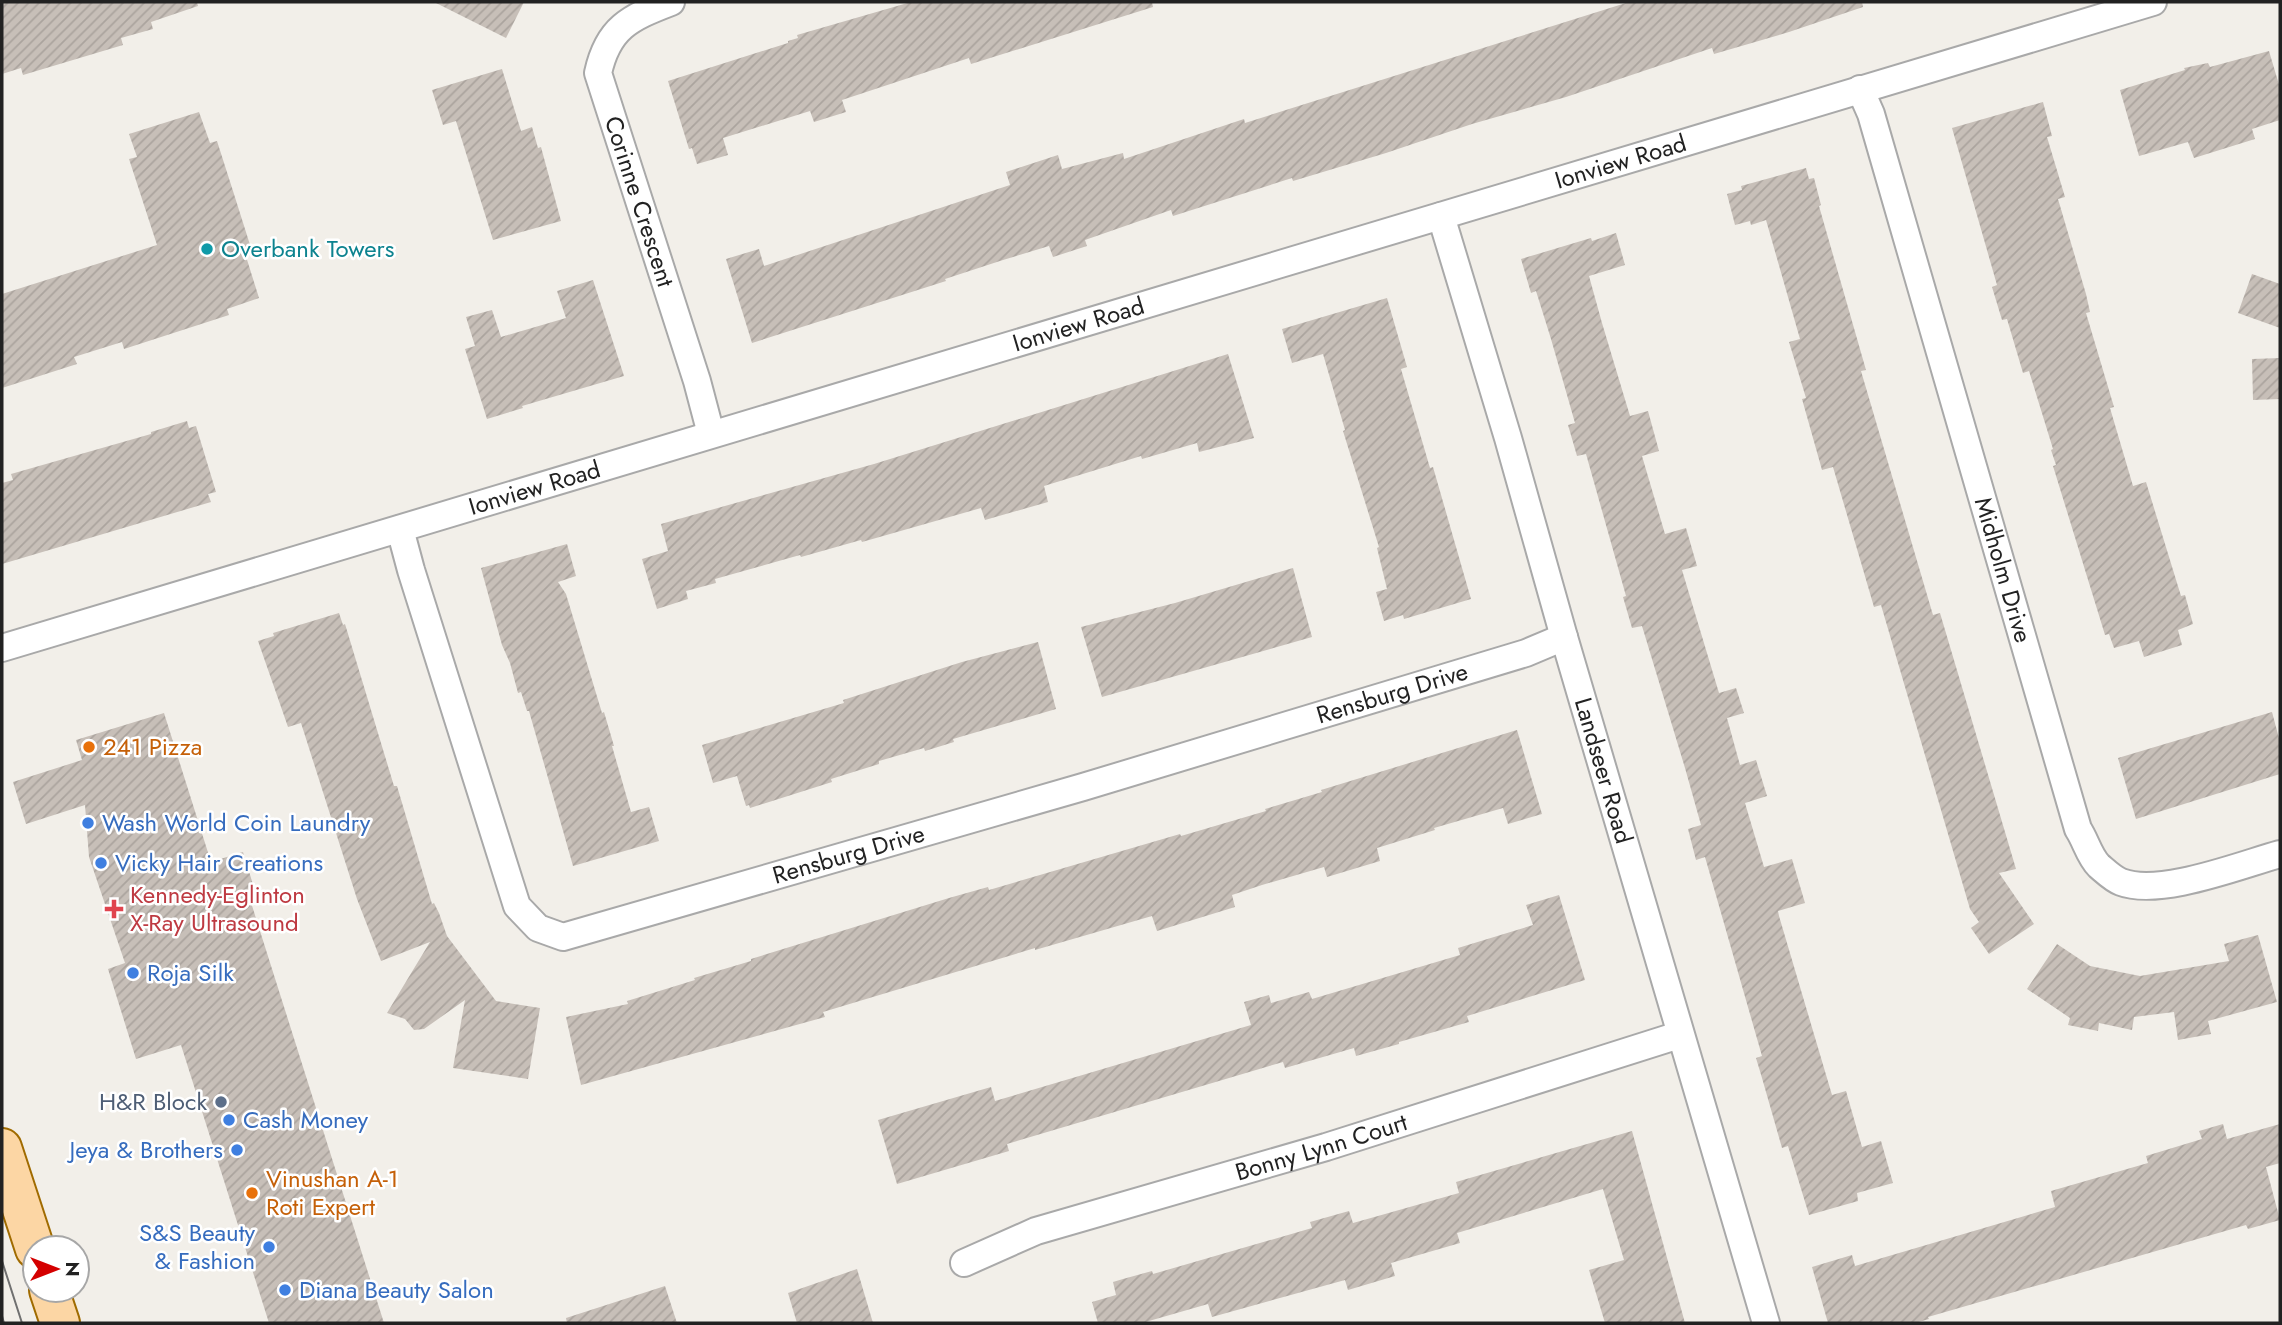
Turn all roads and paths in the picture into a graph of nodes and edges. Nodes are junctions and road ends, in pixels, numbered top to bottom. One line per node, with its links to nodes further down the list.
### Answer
1 (671, 2): 6 (street, Corinne Crescent)
2 (2153, 2): 3 (street, Ionview Road)
3 (2124, 6): 4 (street, Ionview Road)
4 (1860, 89): 5 (street, Ionview Road); 10 (street, Midholm Drive)
5 (1441, 216): 6 (street, Ionview Road); 8 (street, Landseer Road)
6 (710, 434): 7 (street, Ionview Road)
7 (400, 529): 8 (street, Rensburg Drive); 9 (street, Ionview Road)
8 (1564, 637): 11 (street, Landseer Road)
9 (2, 649)
10 (2280, 854)
11 (1679, 1035): 14 (street, Bonny Lynn Court); 17 (street, Landseer Road)
12 (2, 1148): 13 (main road)
13 (30, 1234)
14 (964, 1263)
15 (54, 1304): 16 (main road)
16 (60, 1323)
17 (1766, 1323)

